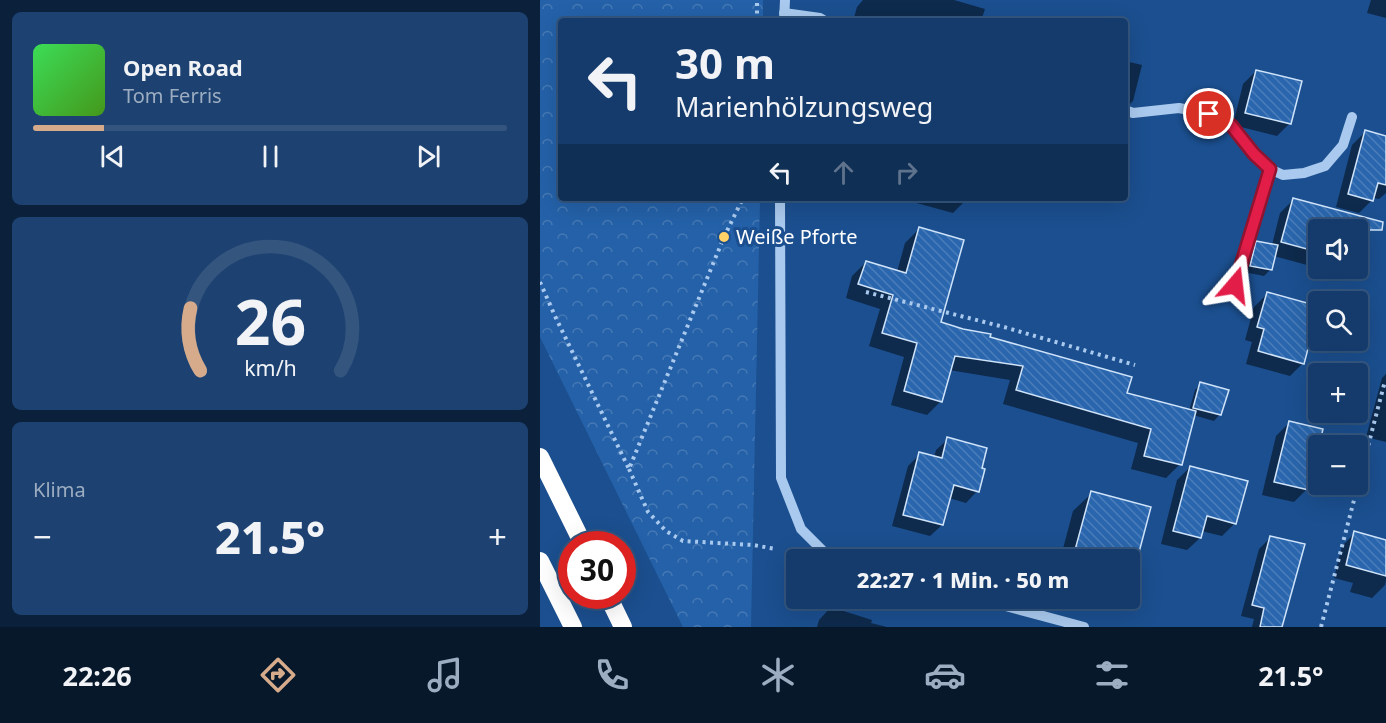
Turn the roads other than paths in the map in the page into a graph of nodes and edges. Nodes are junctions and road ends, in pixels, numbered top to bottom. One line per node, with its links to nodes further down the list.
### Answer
1 (784, 0): 2 (street)
2 (784, 17): 3 (street)
3 (820, 18)
4 (1128, 111): 6 (street)
5 (1352, 117): 6 (street)
6 (1270, 169): 8 (street)
7 (780, 201): 11 (street)
8 (1235, 285)
9 (540, 457): 10 (highway)
10 (577, 531)
11 (821, 549)
12 (540, 561): 15 (highway)
13 (614, 609): 16 (highway)
14 (1017, 609): 17 (street)
15 (573, 627)
16 (623, 627)
17 (1084, 627)

